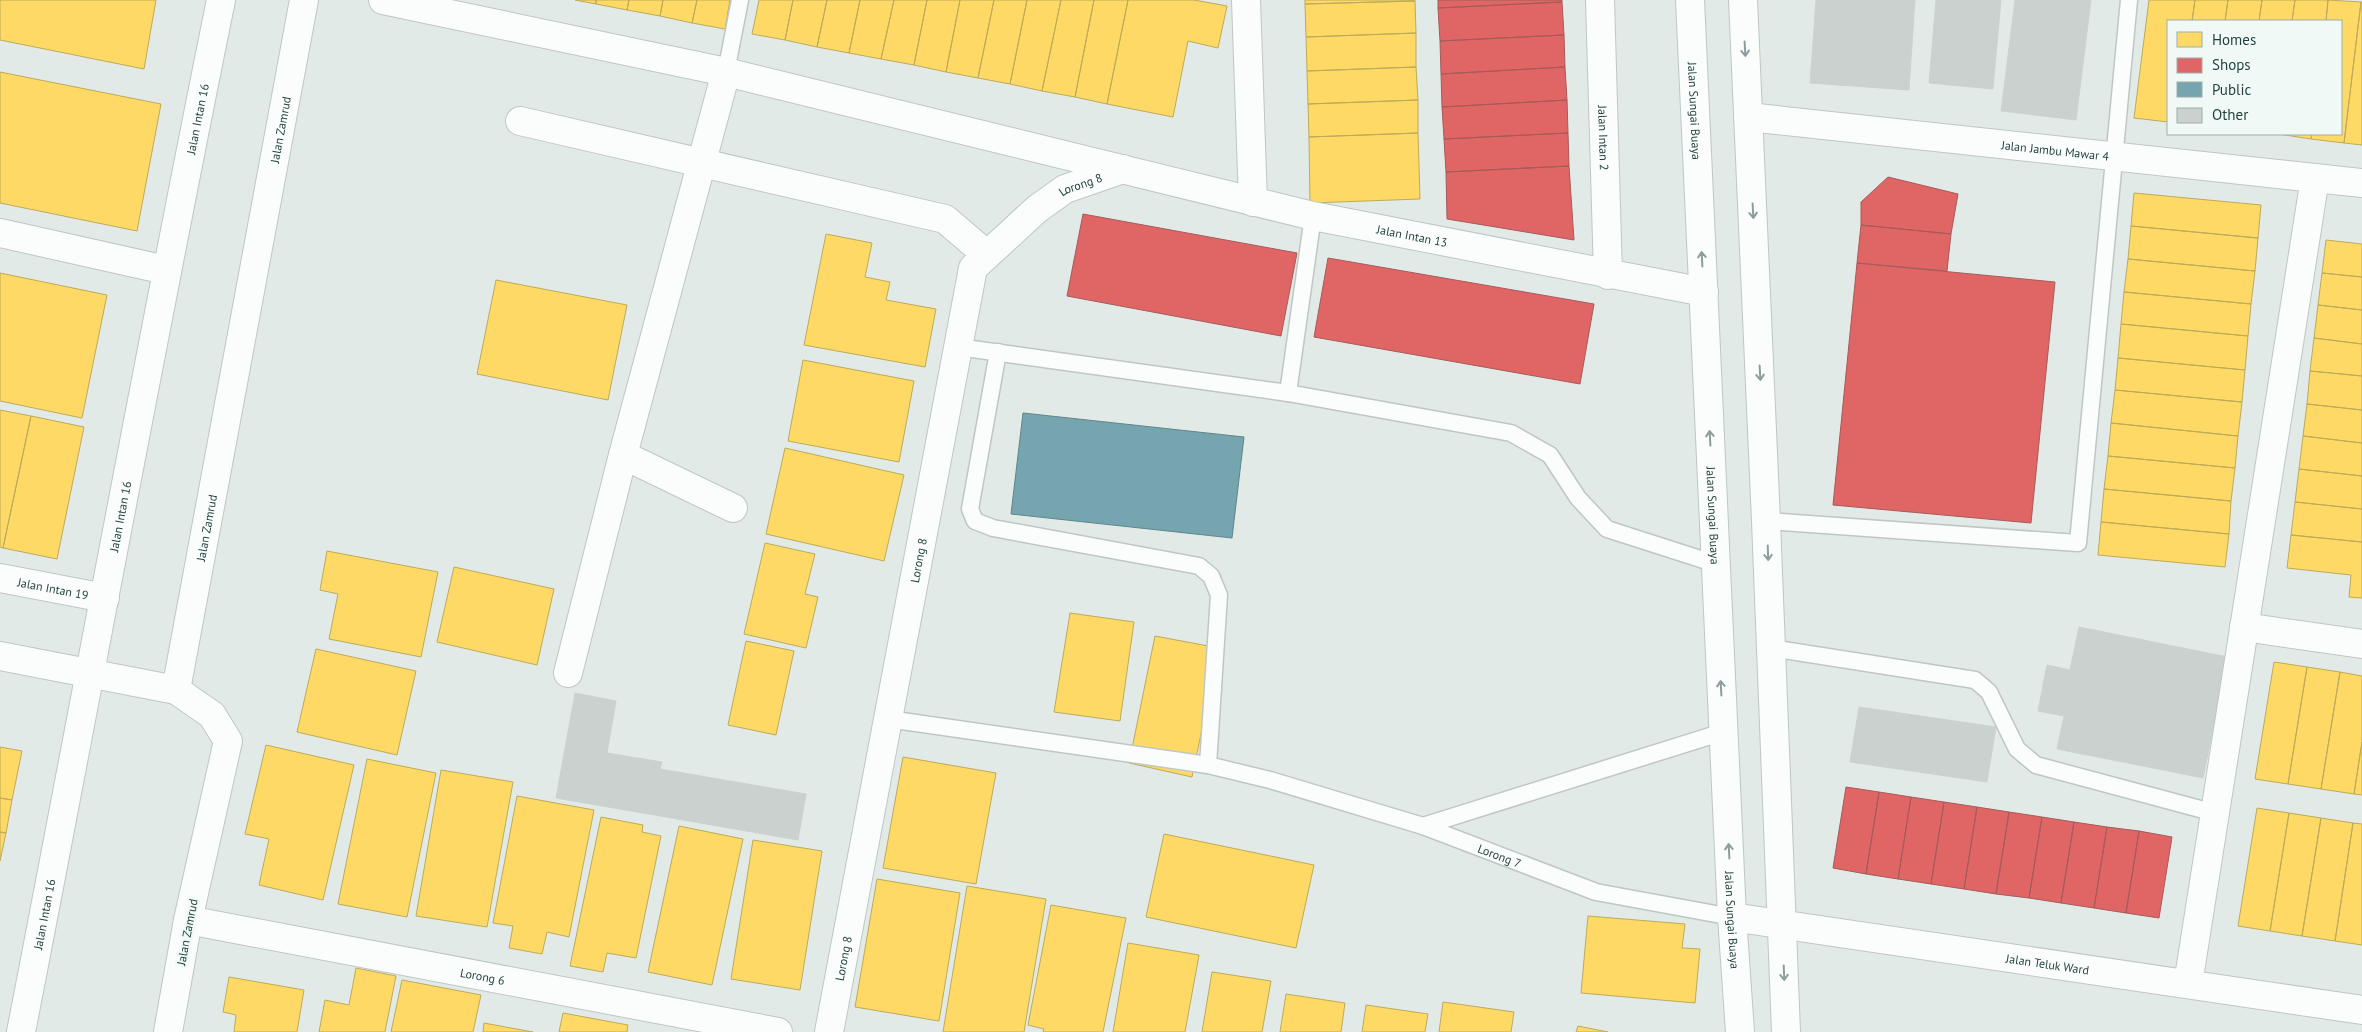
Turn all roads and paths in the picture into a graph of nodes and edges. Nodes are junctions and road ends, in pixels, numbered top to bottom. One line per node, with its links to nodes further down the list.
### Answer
1 (221, 0): 22 (street, Jalan Intan 16)
2 (304, 0): 40 (street, Jalan Zamrud)
3 (384, 0): 10 (street, Jalan Intan 13)
4 (740, 0): 10 (lane)
5 (1246, 0): 18 (street)
6 (1600, 0): 23 (street, Jalan Intan 2)
7 (1690, 0): 24 (street, Jalan Sungai Buaya, one-way to 7)
8 (1743, 0): 11 (street, one-way to 11)
9 (2129, 0): 13 (lane)
10 (726, 72): 14 (street); 15 (street, Jalan Intan 13)
11 (1748, 117): 13 (street, Jalan Jambu Mawar 4); 30 (street, one-way to 30)
12 (520, 121): 14 (street)
13 (2114, 156): 16 (street, Jalan Jambu Mawar 4); 30 (lane)
14 (702, 162): 21 (street); 28 (street)
15 (1123, 169): 18 (street, Jalan Intan 13); 21 (street, Lorong 8)
16 (2315, 178): 17 (street, Jalan Jambu Mawar 4); 34 (street)
17 (2362, 183)
18 (1253, 202): 19 (street, Jalan Intan 13)
19 (1313, 216): 23 (street, Jalan Intan 13); 27 (lane)
20 (0, 233): 22 (street)
21 (987, 255): 25 (street, Lorong 8)
22 (166, 270): 33 (street, Jalan Intan 16)
23 (1608, 275): 24 (street, Jalan Intan 13)
24 (1704, 292): 31 (street, Jalan Sungai Buaya, one-way to 24)
25 (958, 347): 26 (lane); 41 (street, Lorong 8)
26 (998, 352): 27 (lane); 43 (lane)
27 (1288, 393): 31 (lane)
28 (623, 455): 29 (street); 38 (street)
29 (733, 508)
30 (1766, 521): 36 (street, one-way to 36)
31 (1716, 564): 42 (street, Jalan Sungai Buaya, one-way to 31)
32 (0, 578): 33 (street, Jalan Intan 19)
33 (105, 598): 39 (street, Jalan Intan 16)
34 (2244, 626): 35 (street); 44 (street)
35 (2362, 644)
36 (1771, 648): 44 (lane); 48 (street)
37 (0, 656): 39 (street)
38 (568, 673)
39 (91, 674): 40 (street); 51 (street, Jalan Intan 16)
40 (176, 690): 47 (street, Jalan Zamrud)
41 (888, 719): 43 (lane, Lorong 7); 54 (street, Lorong 8)
42 (1723, 732): 45 (lane); 46 (street, Jalan Sungai Buaya, one-way to 42)
43 (1208, 765): 45 (lane, Lorong 7)
44 (2215, 812): 49 (street)
45 (1423, 826): 46 (lane, Lorong 7)
46 (1732, 917): 48 (street, Jalan Teluk Ward); 55 (street, Jalan Sungai Buaya)
47 (188, 920): 52 (street, Jalan Zamrud); 53 (street, Lorong 6)
48 (1783, 924): 49 (street, Jalan Teluk Ward); 56 (street, one-way to 56)
49 (2188, 984): 50 (street, Jalan Teluk Ward)
50 (2362, 1010)
51 (21, 1032)
52 (168, 1032)
53 (778, 1032)
54 (829, 1032)
55 (1740, 1032)
56 (1786, 1032)

